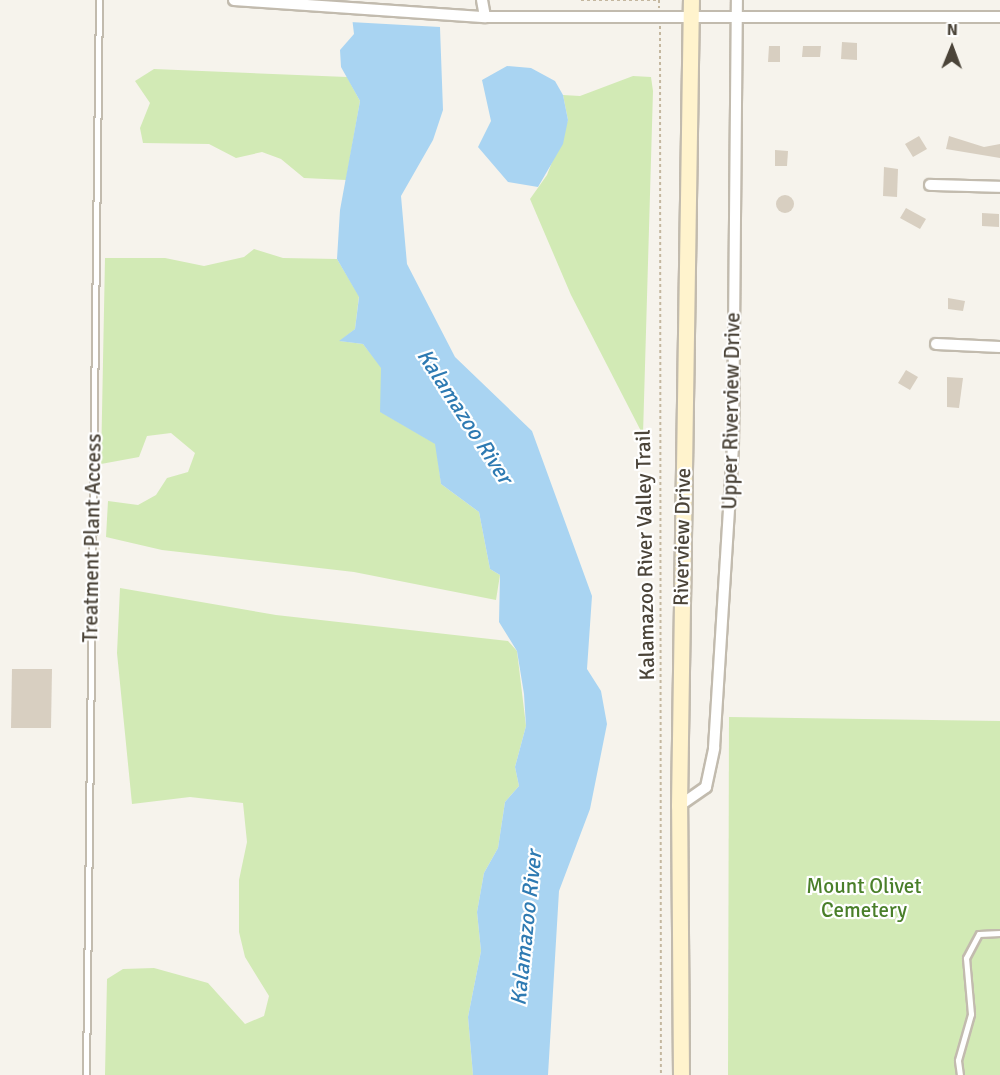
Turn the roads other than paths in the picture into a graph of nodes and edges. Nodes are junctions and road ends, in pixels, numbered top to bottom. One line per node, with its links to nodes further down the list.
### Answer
1 (99, 0): 16 (lane, Treatment Plant Access)
2 (234, 0): 6 (street)
3 (482, 0): 6 (street)
4 (691, 0): 9 (street, Riverview Drive)
5 (737, 0): 7 (street, Upper Riverview Drive)
6 (484, 17): 9 (street)
7 (736, 17): 8 (street); 9 (street); 14 (street, Upper Riverview Drive)
8 (1000, 17)
9 (688, 20): 14 (street, Riverview Drive)
10 (930, 185): 11 (street)
11 (1000, 187)
12 (936, 344): 13 (street)
13 (1000, 346)
14 (678, 806): 17 (street, Riverview Drive)
15 (1000, 933): 18 (lane)
16 (86, 1075)
17 (681, 1075)
18 (960, 1075)

